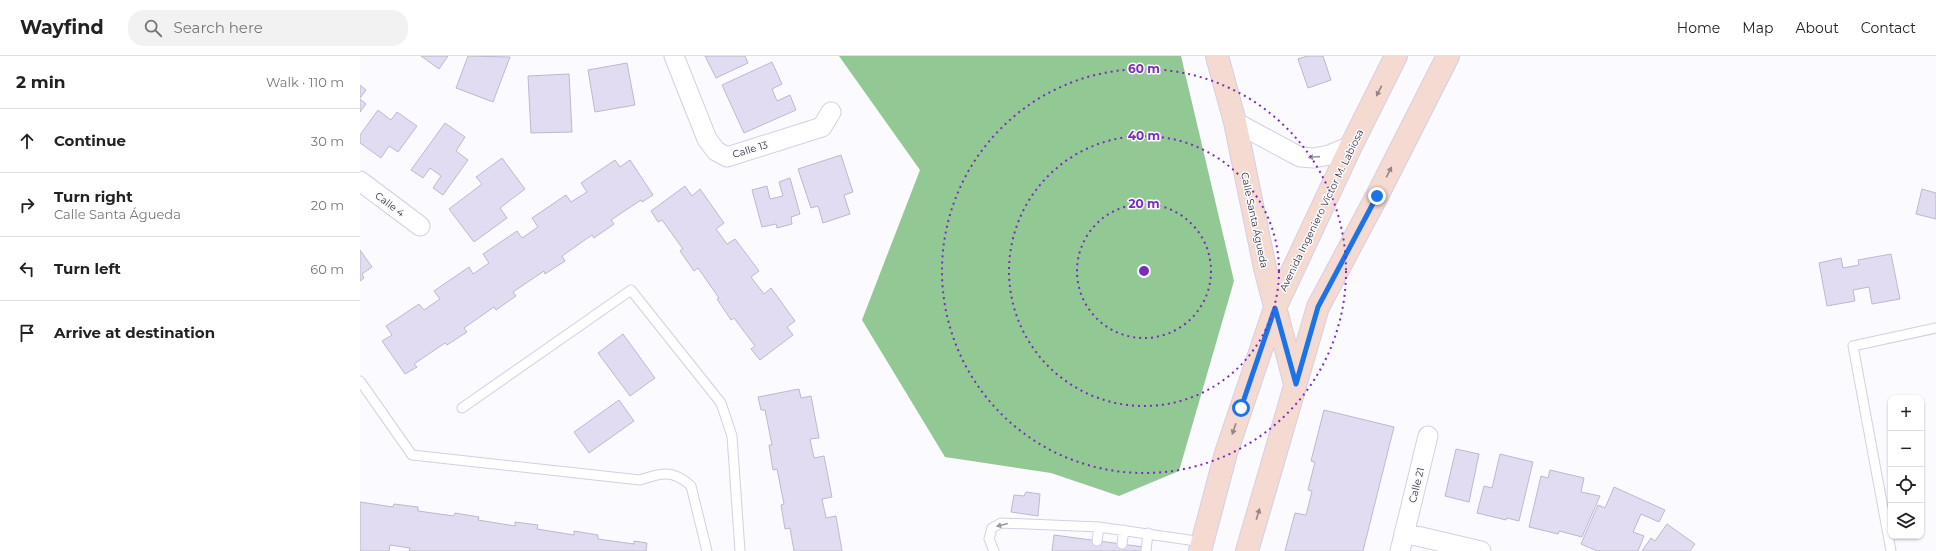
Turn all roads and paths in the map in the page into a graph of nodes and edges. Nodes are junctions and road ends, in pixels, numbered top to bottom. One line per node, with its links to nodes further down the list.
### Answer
1 (674, 56): 5 (street, Calle 13)
2 (1217, 56): 6 (main road, Calle Santa Águeda)
3 (1396, 56): 7 (main road, Avenida Ingeniero Víctor M. Labiosa, one-way to 7)
4 (1448, 56): 13 (main road, one-way to 4)
5 (831, 112)
6 (1235, 122): 7 (street, one-way to 6); 10 (main road, Calle Santa Águeda)
7 (1351, 146): 10 (main road, Avenida Ingeniero Víctor M. Labiosa)
8 (360, 181): 9 (street, Calle 4)
9 (420, 226)
10 (1275, 308): 13 (main road, Calle Santa Águeda); 22 (main road, Avenida Ingeniero Víctor M. Labiosa, one-way to 22)
11 (1936, 328): 30 (lane)
12 (360, 381): 23 (lane)
13 (1296, 384): 27 (main road, one-way to 13)
14 (462, 408): 24 (lane)
15 (1428, 436): 19 (street, Calle 21)
16 (1099, 527): 17 (lane); 20 (lane); 25 (lane, one-way to 25)
17 (1124, 530): 18 (lane); 21 (lane)
18 (1148, 533): 22 (lane); 26 (lane)
19 (1404, 533): 28 (street, Calle 21); 29 (street)
20 (1097, 541)
21 (1122, 544)
22 (1202, 546)
23 (707, 551)
24 (740, 551)
25 (994, 551)
26 (1146, 551)
27 (1247, 551)
28 (1400, 551)
29 (1481, 551)
30 (1891, 551)

